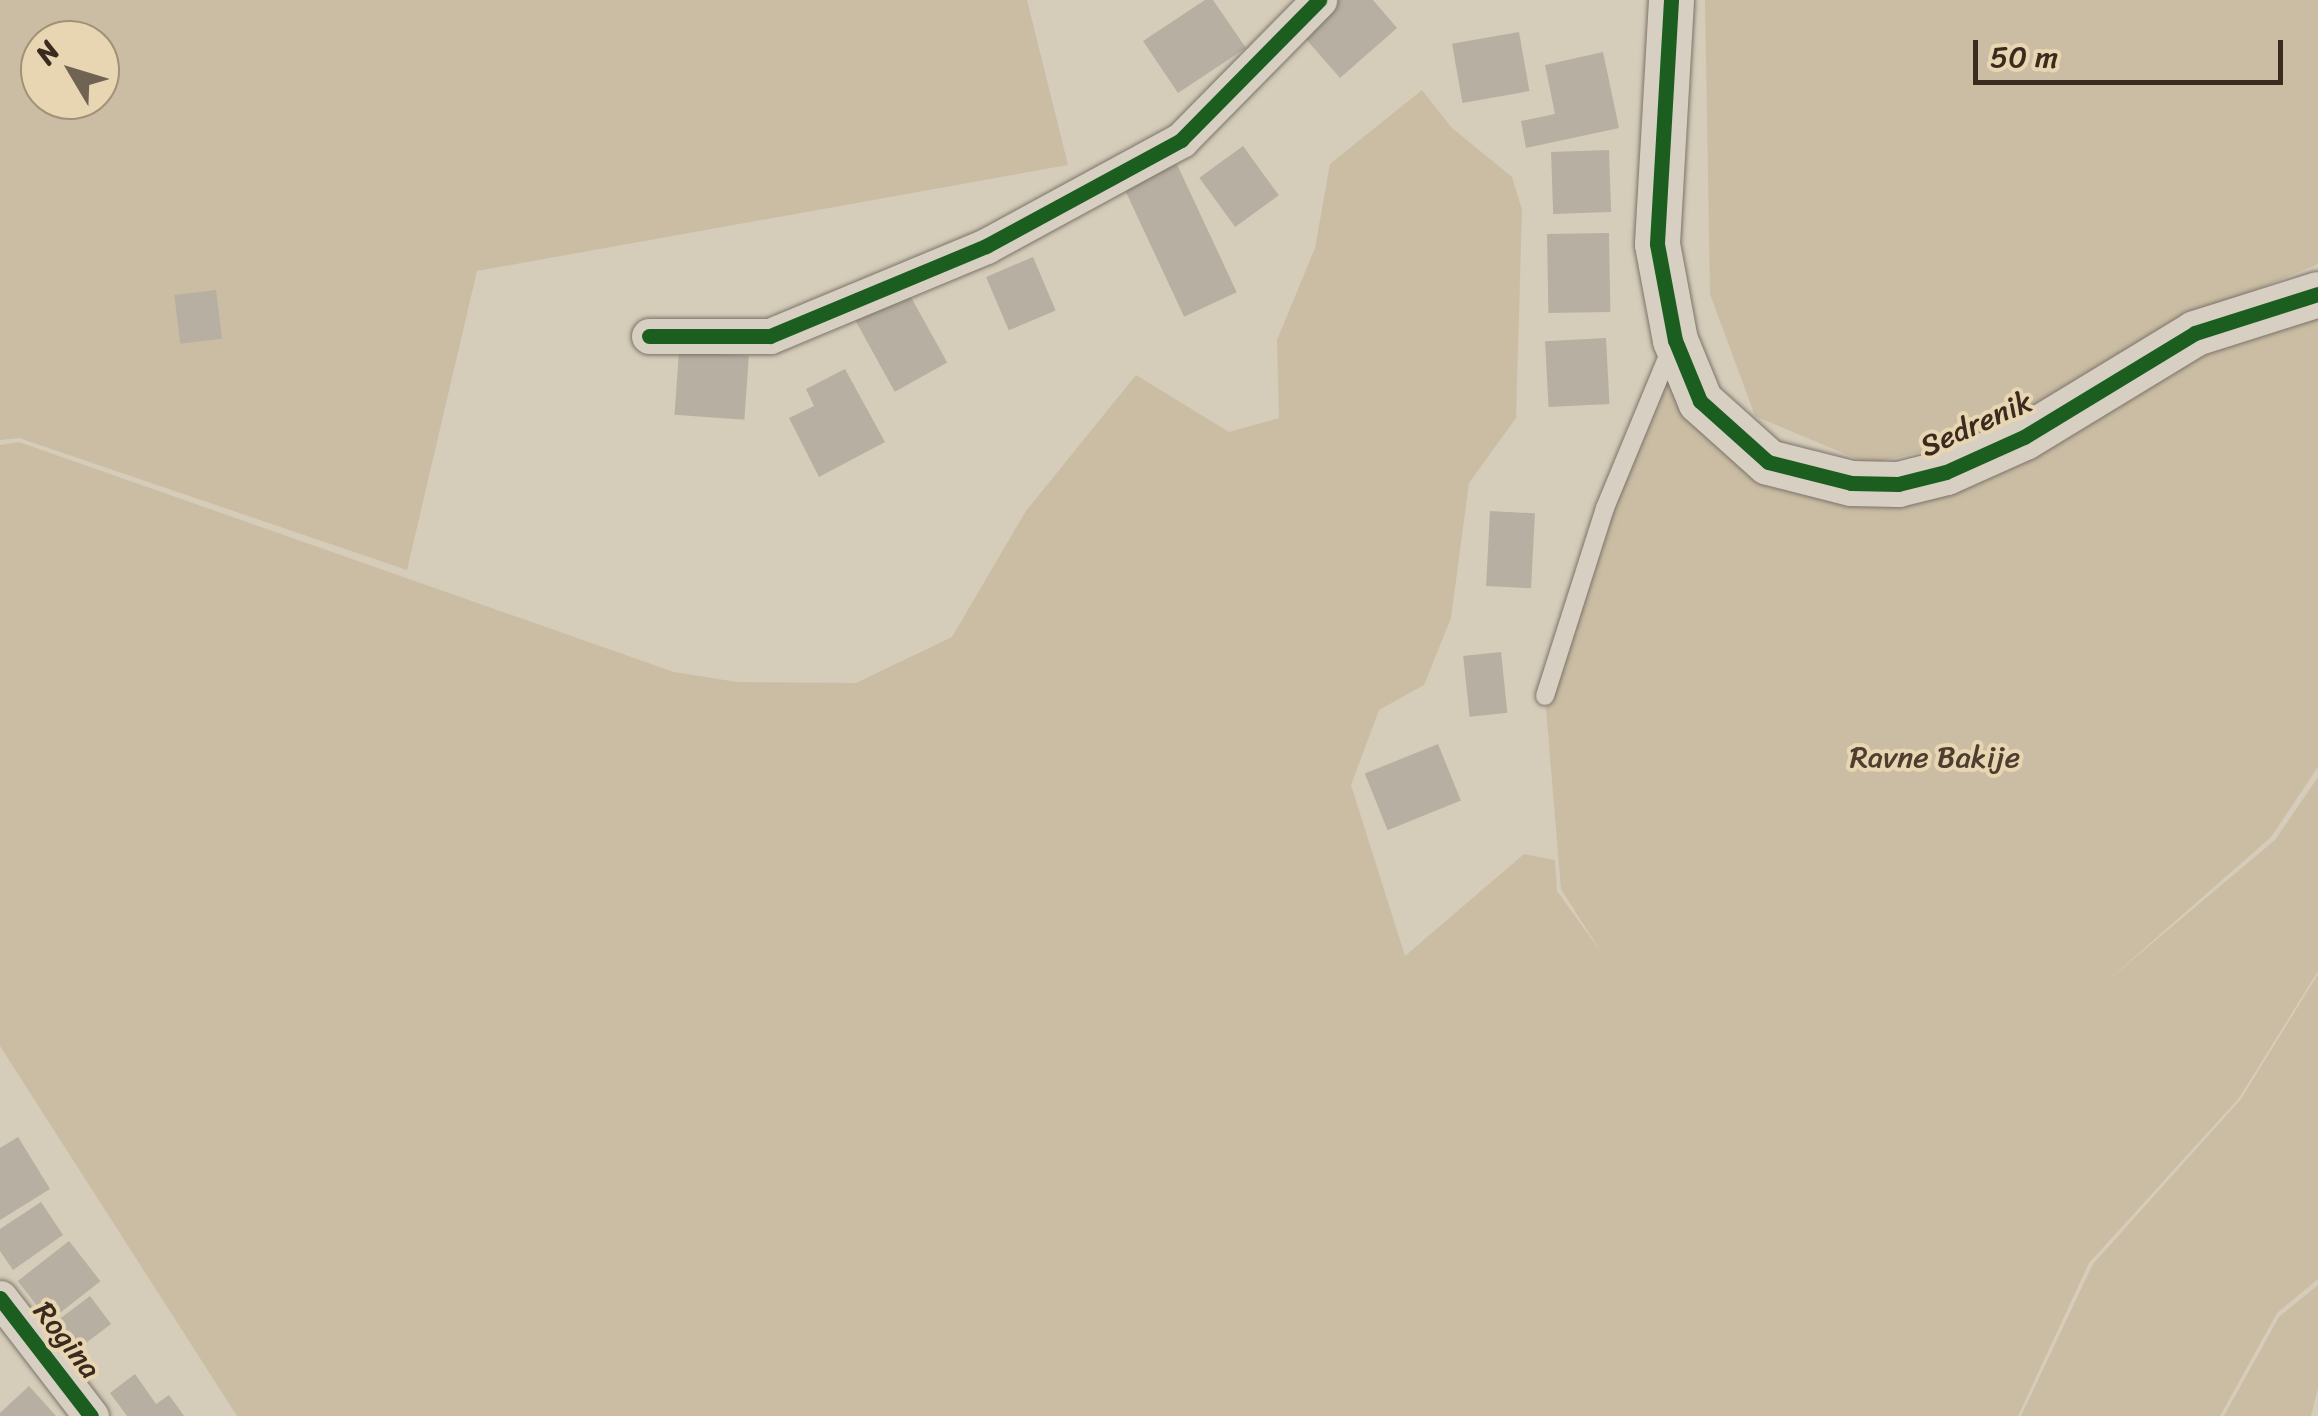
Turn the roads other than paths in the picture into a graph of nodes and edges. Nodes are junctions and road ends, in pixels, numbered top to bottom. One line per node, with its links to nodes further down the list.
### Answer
1 (1319, 0): 4 (street)
2 (1671, 0): 5 (street, Sedrenik)
3 (2318, 294): 5 (street, Sedrenik)
4 (649, 336)
5 (1675, 340): 6 (lane)
6 (1545, 696)
7 (0, 1298): 8 (street, Rogina)
8 (92, 1416)

